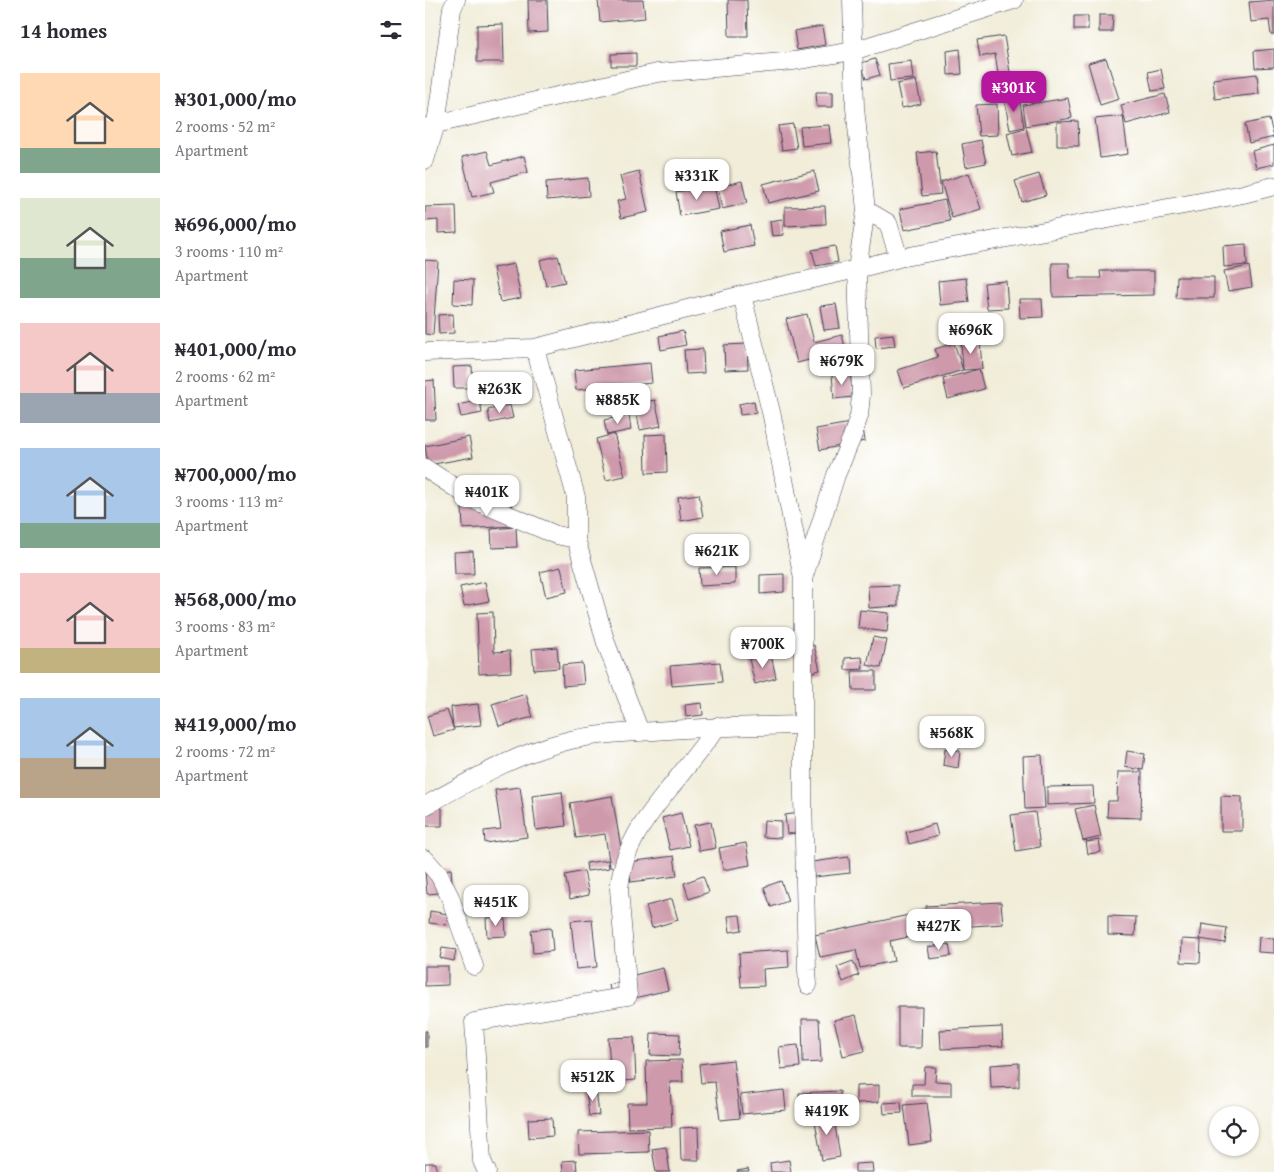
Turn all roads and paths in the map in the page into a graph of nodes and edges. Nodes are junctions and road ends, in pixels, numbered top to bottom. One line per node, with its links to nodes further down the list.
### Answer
1 (456, 0): 5 (street)
2 (852, 0): 4 (street)
3 (1014, 0): 4 (street)
4 (853, 51): 5 (street); 8 (street)
5 (430, 126): 6 (street)
6 (425, 160)
7 (1274, 186): 9 (street)
8 (866, 210): 9 (street); 10 (street)
9 (899, 258): 10 (street)
10 (857, 269): 11 (street); 16 (street)
11 (742, 295): 12 (street); 16 (street)
12 (535, 348): 13 (street); 15 (street)
13 (425, 352)
14 (425, 468): 15 (street)
15 (576, 539): 19 (street)
16 (803, 579): 17 (street)
17 (803, 725): 18 (street); 23 (street)
18 (718, 726): 19 (street); 24 (street)
19 (640, 732): 20 (street)
20 (425, 806)
21 (425, 859): 22 (street)
22 (475, 966)
23 (808, 985)
24 (487, 1172)

